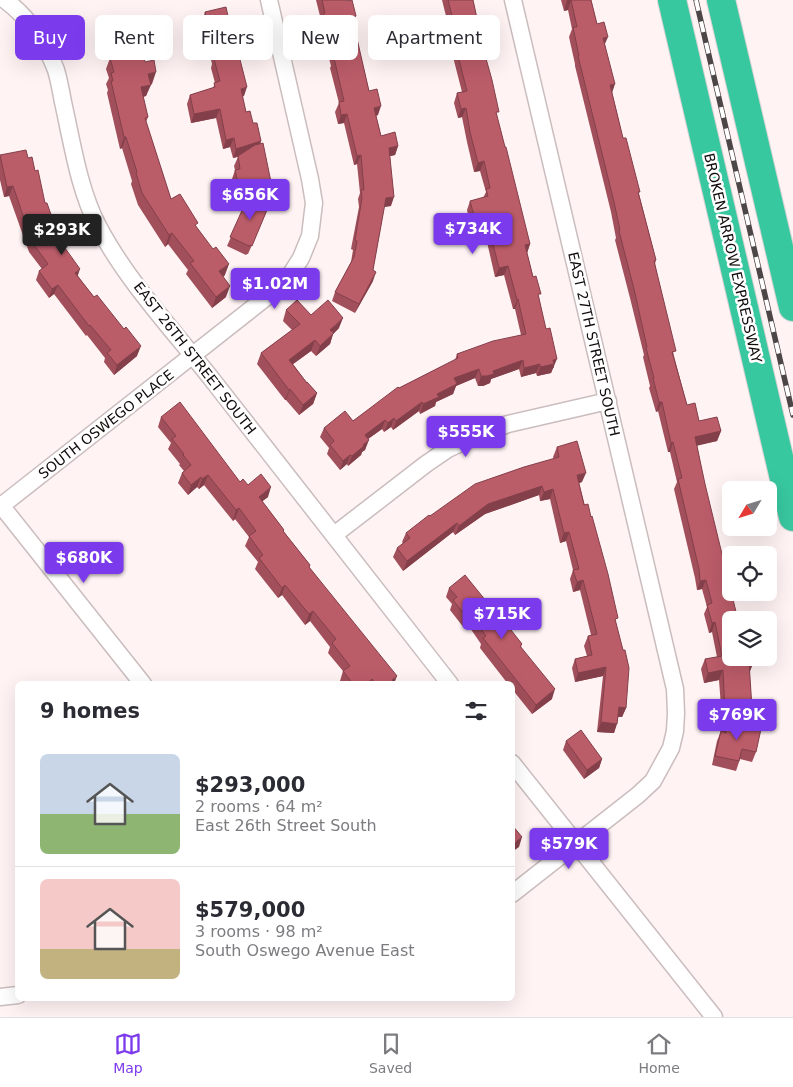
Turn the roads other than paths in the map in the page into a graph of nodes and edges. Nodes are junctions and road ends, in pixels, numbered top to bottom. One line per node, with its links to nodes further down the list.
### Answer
1 (5, 0): 7 (street, EAST 26TH STREET SOUTH)
2 (269, 0): 7 (street, SOUTH OSWEGO PLACE)
3 (513, 0): 8 (street, EAST 27TH STREET SOUTH)
4 (672, 0): 10 (highway, BROKEN ARROW EXPRESSWAY)
5 (721, 0): 6 (highway)
6 (793, 307)
7 (193, 355): 9 (street, SOUTH OSWEGO PLACE); 11 (street, EAST 26TH STREET SOUTH)
8 (608, 401): 11 (street); 15 (street, EAST 27TH STREET SOUTH)
9 (1, 505): 12 (street)
10 (793, 517)
11 (334, 535): 13 (street, EAST 26TH STREET SOUTH)
12 (141, 681)
13 (448, 681)
14 (515, 767): 15 (street)
15 (577, 845): 16 (street, EAST 27TH STREET SOUTH); 19 (street)
16 (515, 892)
17 (15, 995): 18 (street)
18 (0, 997)
19 (714, 1017)

